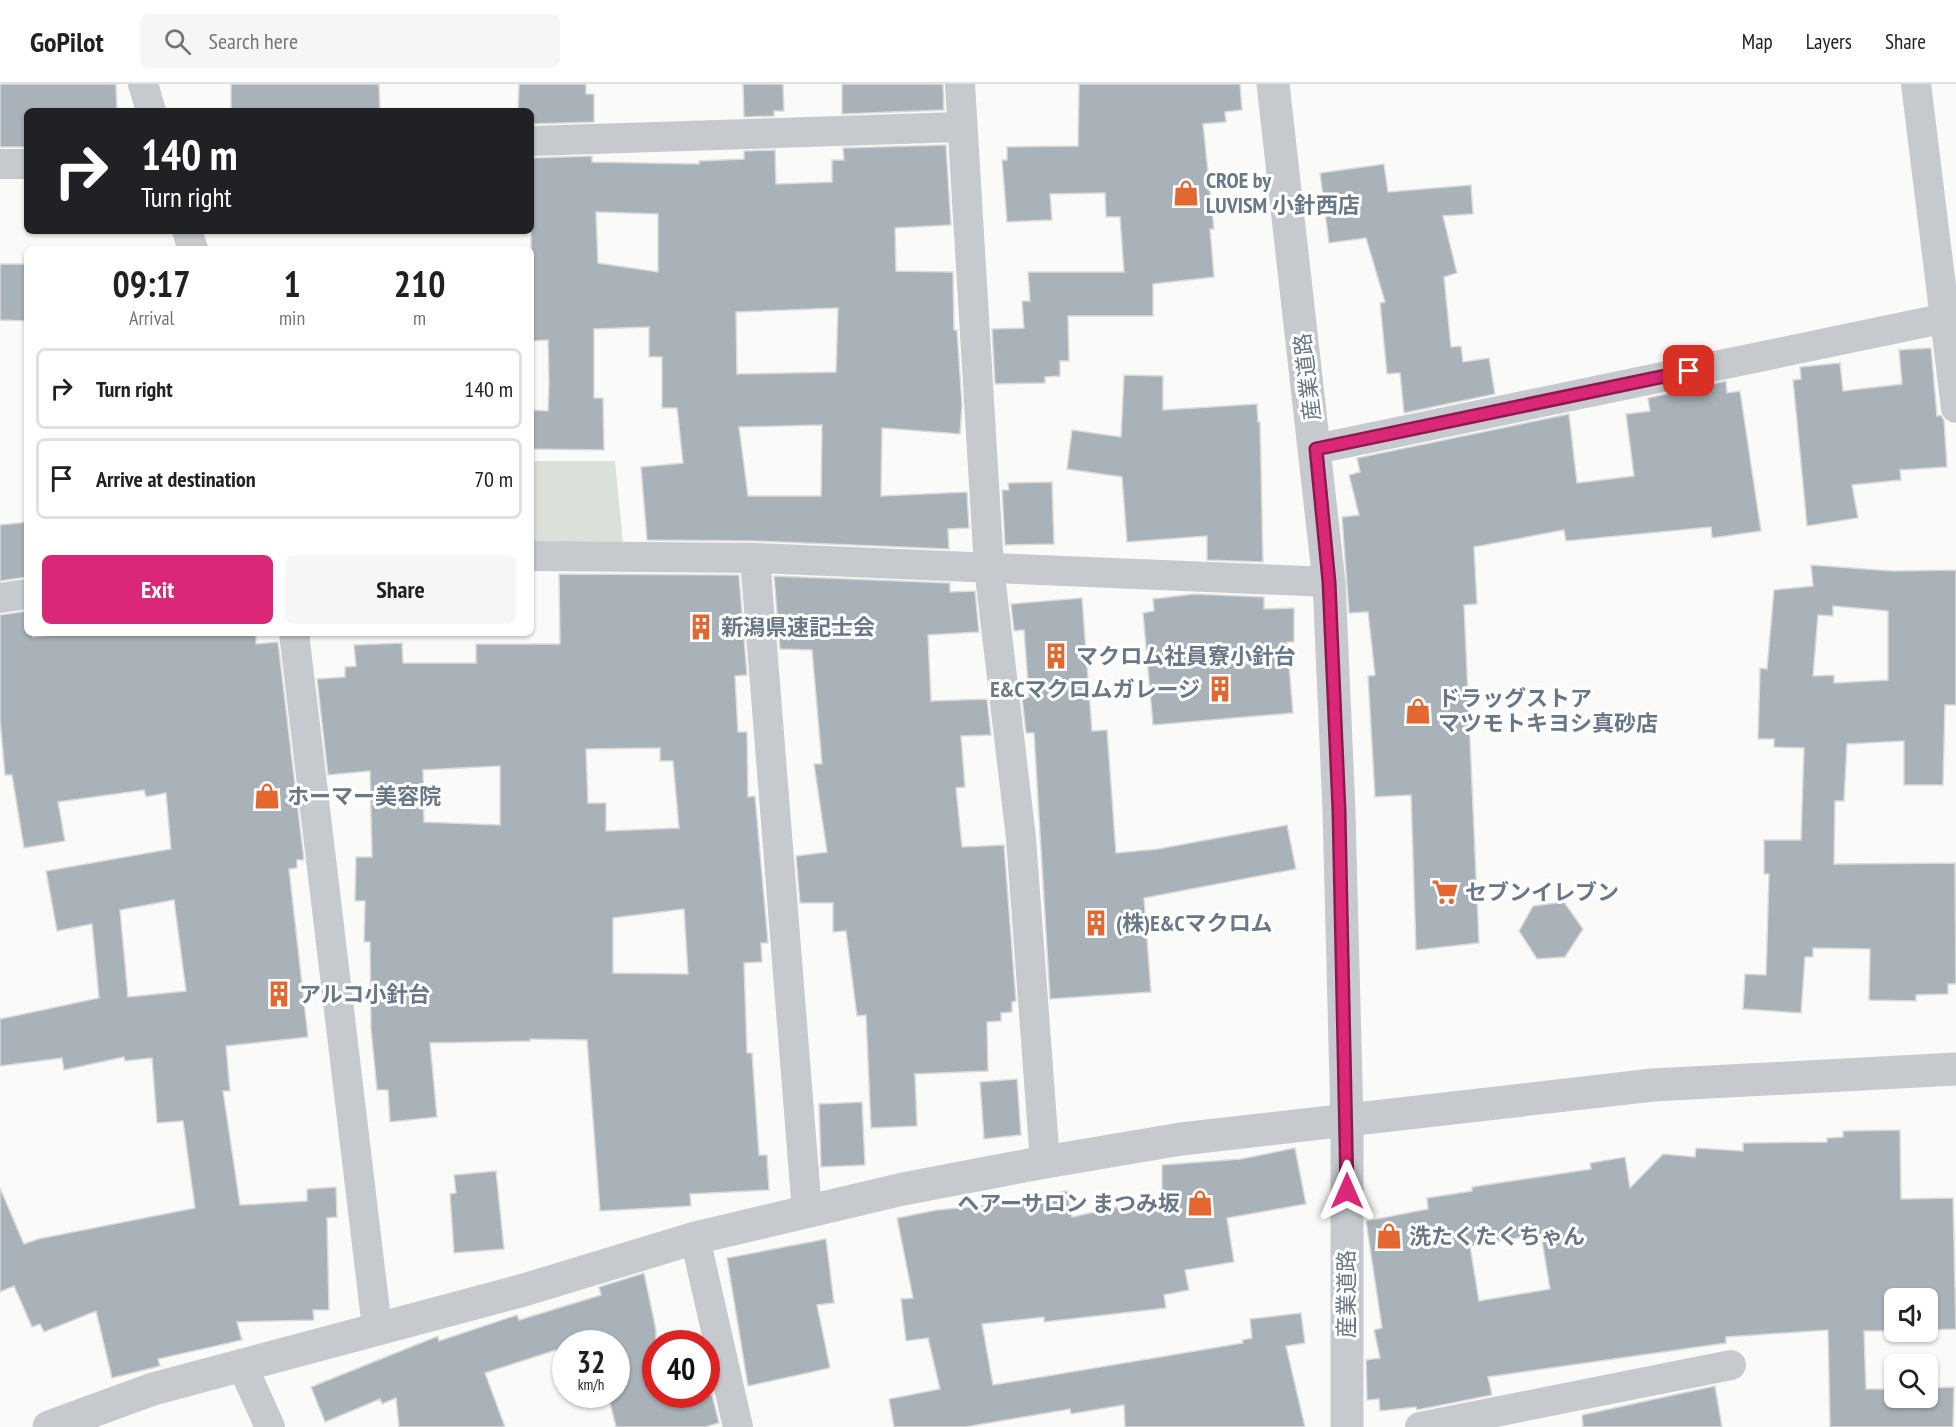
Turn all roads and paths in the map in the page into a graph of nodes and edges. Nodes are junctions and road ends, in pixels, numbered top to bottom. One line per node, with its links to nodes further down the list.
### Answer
1 (143, 84): 5 (street)
2 (960, 84): 6 (street)
3 (1273, 84): 12 (street, 産業道路)
4 (1916, 84): 10 (street)
5 (150, 108)
6 (960, 127): 7 (street); 15 (street)
7 (534, 141)
8 (0, 164): 9 (street)
9 (24, 164)
10 (1951, 317): 11 (street); 12 (street)
11 (1956, 408)
12 (1316, 449): 16 (street, 産業道路)
13 (534, 556): 14 (street)
14 (755, 558): 15 (street); 23 (street)
15 (989, 567): 16 (street); 22 (street)
16 (1329, 582): 21 (street, 産業道路)
17 (24, 594): 18 (street)
18 (0, 598)
19 (294, 636): 25 (street)
20 (1956, 1069): 21 (street)
21 (1347, 1121): 22 (street); 32 (street, 産業道路)
22 (1045, 1162): 23 (street)
23 (807, 1212): 24 (street)
24 (695, 1238): 25 (street); 31 (street)
25 (377, 1328): 26 (street)
26 (242, 1365): 28 (street); 30 (street)
27 (1731, 1365): 33 (street)
28 (100, 1417): 29 (street)
29 (49, 1427)
30 (270, 1427)
31 (738, 1427)
32 (1347, 1427)
33 (1420, 1427)

